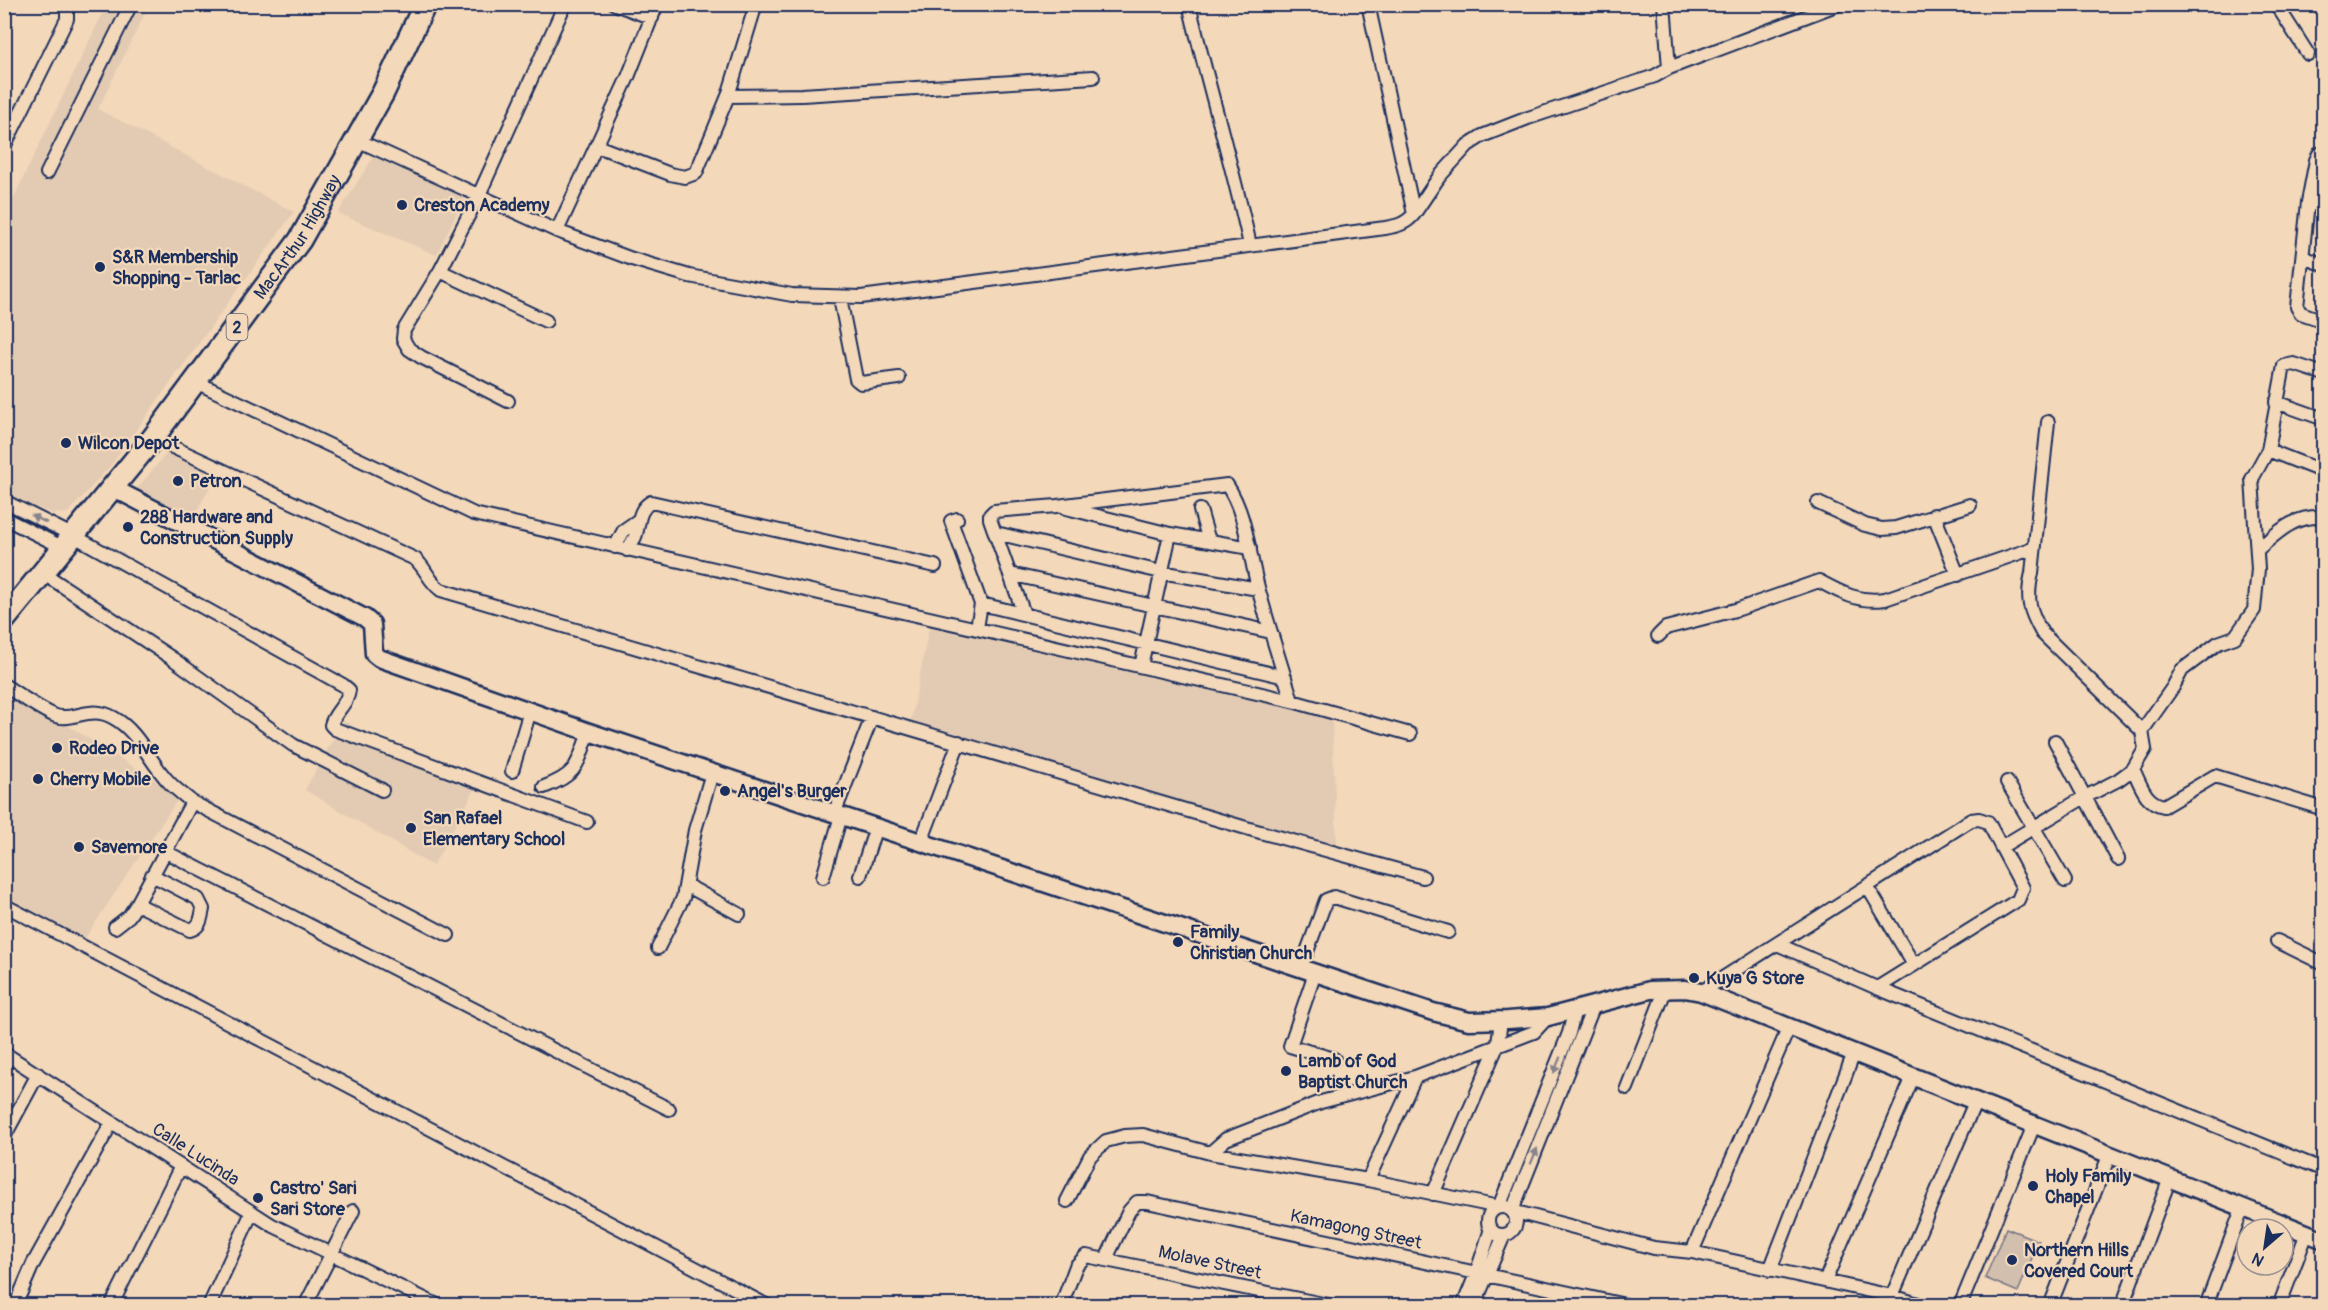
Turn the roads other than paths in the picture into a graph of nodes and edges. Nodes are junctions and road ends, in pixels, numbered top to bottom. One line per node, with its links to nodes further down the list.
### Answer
1 (131, 4): 23 (street)
2 (425, 4): 19 (highway, MacArthur Highway / 2)
3 (565, 4): 24 (street)
4 (615, 4): 13 (street)
5 (657, 4): 13 (street)
6 (756, 4): 17 (street)
7 (1189, 4): 29 (street)
8 (1368, 4): 27 (street)
9 (1664, 4): 15 (street)
10 (1839, 4): 15 (street)
11 (2276, 4): 14 (street)
12 (67, 5): 18 (street)
13 (652, 18): 20 (street)
14 (2308, 54)
15 (1669, 68): 27 (street)
16 (1093, 77): 17 (street)
17 (728, 96): 20 (street)
18 (9, 127): 21 (street)
19 (357, 140): 24 (street); 38 (highway, MacArthur Highway / 2)
20 (597, 146): 28 (street)
21 (4, 147)
22 (2324, 152): 25 (street)
23 (48, 173)
24 (479, 195): 28 (street); 32 (street)
25 (2308, 202): 26 (street); 30 (street)
26 (2324, 207)
27 (1414, 214): 29 (street)
28 (557, 231): 33 (street)
29 (1250, 245): 33 (street)
30 (2303, 257): 31 (street); 35 (street)
31 (2324, 265)
32 (440, 271): 34 (street); 39 (street)
33 (840, 298): 37 (street)
34 (546, 321)
35 (2324, 321)
36 (2324, 374): 40 (street)
37 (899, 378)
38 (196, 382): 43 (highway, MacArthur Highway / 2); 62 (street)
39 (508, 401)
40 (2276, 402): 41 (street); 44 (street)
41 (2324, 419)
42 (2048, 422): 61 (street)
43 (153, 438): 46 (highway, MacArthur Highway / 2); 83 (street)
44 (2268, 450): 45 (street); 63 (street)
45 (2324, 472)
46 (113, 488): 59 (highway, MacArthur Highway / 2); 82 (street)
47 (4, 501): 59 (street, one-way to 47)
48 (1818, 503): 52 (street)
49 (1970, 505): 52 (street)
50 (1057, 506): 56 (street); 57 (street); 60 (street)
51 (1200, 510): 58 (street)
52 (1934, 515): 68 (street)
53 (2324, 517): 63 (street)
54 (4, 518): 59 (street)
55 (957, 519): 70 (street)
56 (996, 533): 65 (street); 67 (street)
57 (1170, 534): 58 (street); 65 (street)
58 (1209, 541): 60 (street)
59 (69, 542): 66 (highway, MacArthur Highway / 2); 99 (street)
60 (1250, 548): 69 (street)
61 (2034, 548): 68 (street); 84 (street)
62 (621, 549): 64 (street); 74 (street)
63 (2257, 550): 84 (street)
64 (935, 566)
65 (1161, 572): 69 (street); 71 (street)
66 (43, 573): 73 (highway, MacArthur Highway / 2); 94 (street)
67 (1010, 574): 71 (street); 72 (street)
68 (1958, 575): 76 (street)
69 (1258, 589): 75 (street)
70 (981, 604): 72 (street); 74 (street)
71 (1154, 606): 75 (street); 77 (street)
72 (1024, 614): 77 (street)
73 (4, 620)
74 (978, 628): 78 (street)
75 (1271, 632): 79 (street)
76 (1658, 636)
77 (1146, 644): 78 (street); 79 (street)
78 (1141, 666): 81 (street)
79 (1285, 677): 81 (street)
80 (4, 685): 96 (street)
81 (1292, 701): 86 (street)
82 (530, 711): 85 (street); 90 (street)
83 (872, 717): 88 (street); 98 (street)
84 (2142, 731): 89 (street)
85 (589, 732): 91 (street); 93 (street)
86 (1410, 734)
87 (2055, 741): 95 (street)
88 (959, 742): 102 (street); 109 (street)
89 (2133, 769): 95 (street); 97 (street)
90 (512, 771)
91 (712, 773): 98 (street); 111 (street)
92 (2007, 782): 101 (street)
93 (544, 787)
94 (382, 790)
95 (2084, 798): 101 (street); 105 (street)
96 (192, 802): 104 (street); 118 (street)
97 (2324, 809)
98 (838, 815): 100 (street); 108 (street)
99 (587, 822)
100 (876, 827): 102 (street); 107 (street)
101 (2033, 830): 103 (street); 110 (street)
102 (921, 842): 124 (street)
103 (2001, 847): 112 (street); 123 (street)
104 (164, 851): 106 (street); 142 (street)
105 (2118, 859)
106 (152, 875): 113 (street); 113 (street)
107 (861, 876)
108 (823, 877)
109 (1423, 877)
110 (2065, 880)
111 (686, 885): 115 (street); 121 (street)
112 (1867, 886): 120 (street); 123 (street)
113 (137, 904): 116 (street)
114 (4, 905): 175 (street)
115 (739, 914)
116 (115, 927)
117 (1448, 932): 124 (street)
118 (447, 935)
119 (2277, 941): 122 (street)
120 (1776, 944): 126 (street); 127 (street)
121 (658, 948)
122 (2324, 964)
123 (1914, 965): 126 (street)
124 (1308, 971): 131 (street); 136 (street)
125 (1666, 988): 127 (street); 128 (street); 140 (street)
126 (1877, 988): 149 (street)
127 (1701, 992): 132 (street)
128 (1594, 1005): 129 (street); 156 (street, one-way to 128)
129 (1575, 1009): 130 (street); 154 (street, one-way to 154)
130 (1548, 1017): 131 (street); 133 (street)
131 (1501, 1020): 133 (street)
132 (1789, 1027): 135 (street); 163 (street)
133 (1498, 1044): 138 (street); 152 (street)
134 (4, 1053): 137 (street, Calle Lucinda)
135 (1854, 1053): 139 (street); 166 (street)
136 (1334, 1059)
137 (38, 1074): 143 (street, Calle Lucinda); 145 (street)
138 (1415, 1077): 146 (street); 151 (street)
139 (1913, 1077): 141 (street); 168 (street)
140 (1627, 1088)
141 (1975, 1102): 144 (street); 169 (street)
142 (669, 1109)
143 (112, 1122): 148 (street, Calle Lucinda); 170 (street)
144 (2034, 1125): 147 (street); 182 (street)
145 (4, 1137)
146 (1210, 1153): 151 (street); 153 (street)
147 (2109, 1156): 150 (street); 183 (street)
148 (181, 1166): 158 (street, Calle Lucinda); 171 (street)
149 (2324, 1170)
150 (2170, 1178): 155 (street); 184 (street)
151 (1368, 1180): 152 (street)
152 (1433, 1194): 154 (street)
153 (1067, 1201)
154 (1499, 1207): 156 (street); 159 (street)
155 (2242, 1209): 160 (street); 185 (street)
156 (1512, 1210): 161 (street); 163 (street)
157 (353, 1211): 164 (street)
158 (252, 1212): 164 (street, Calle Lucinda); 172 (street)
159 (1491, 1229): 161 (street); 167 (street)
160 (2307, 1233): 162 (street); 186 (street)
161 (1504, 1235): 167 (street)
162 (2324, 1240)
163 (1692, 1252): 166 (street)
164 (332, 1256): 173 (street); 174 (street, Calle Lucinda)
165 (1106, 1259): 167 (street, Kamagong Street); 176 (street, Molave Street); 177 (street, Molave Street)
166 (1770, 1269): 168 (street)
167 (1481, 1275): 178 (street); 179 (street); 180 (street, Kamagong Street)
168 (1824, 1281): 169 (street)
169 (1892, 1296): 181 (street)
170 (15, 1305)
171 (111, 1305)
172 (209, 1305)
173 (305, 1305)
174 (439, 1305)
175 (768, 1305)
176 (1061, 1305)
177 (1333, 1305)
178 (1463, 1305)
179 (1474, 1305)
180 (1630, 1305)
181 (1924, 1305)
182 (1960, 1305)
183 (2050, 1305)
184 (2122, 1305)
185 (2206, 1305)
186 (2279, 1305)

